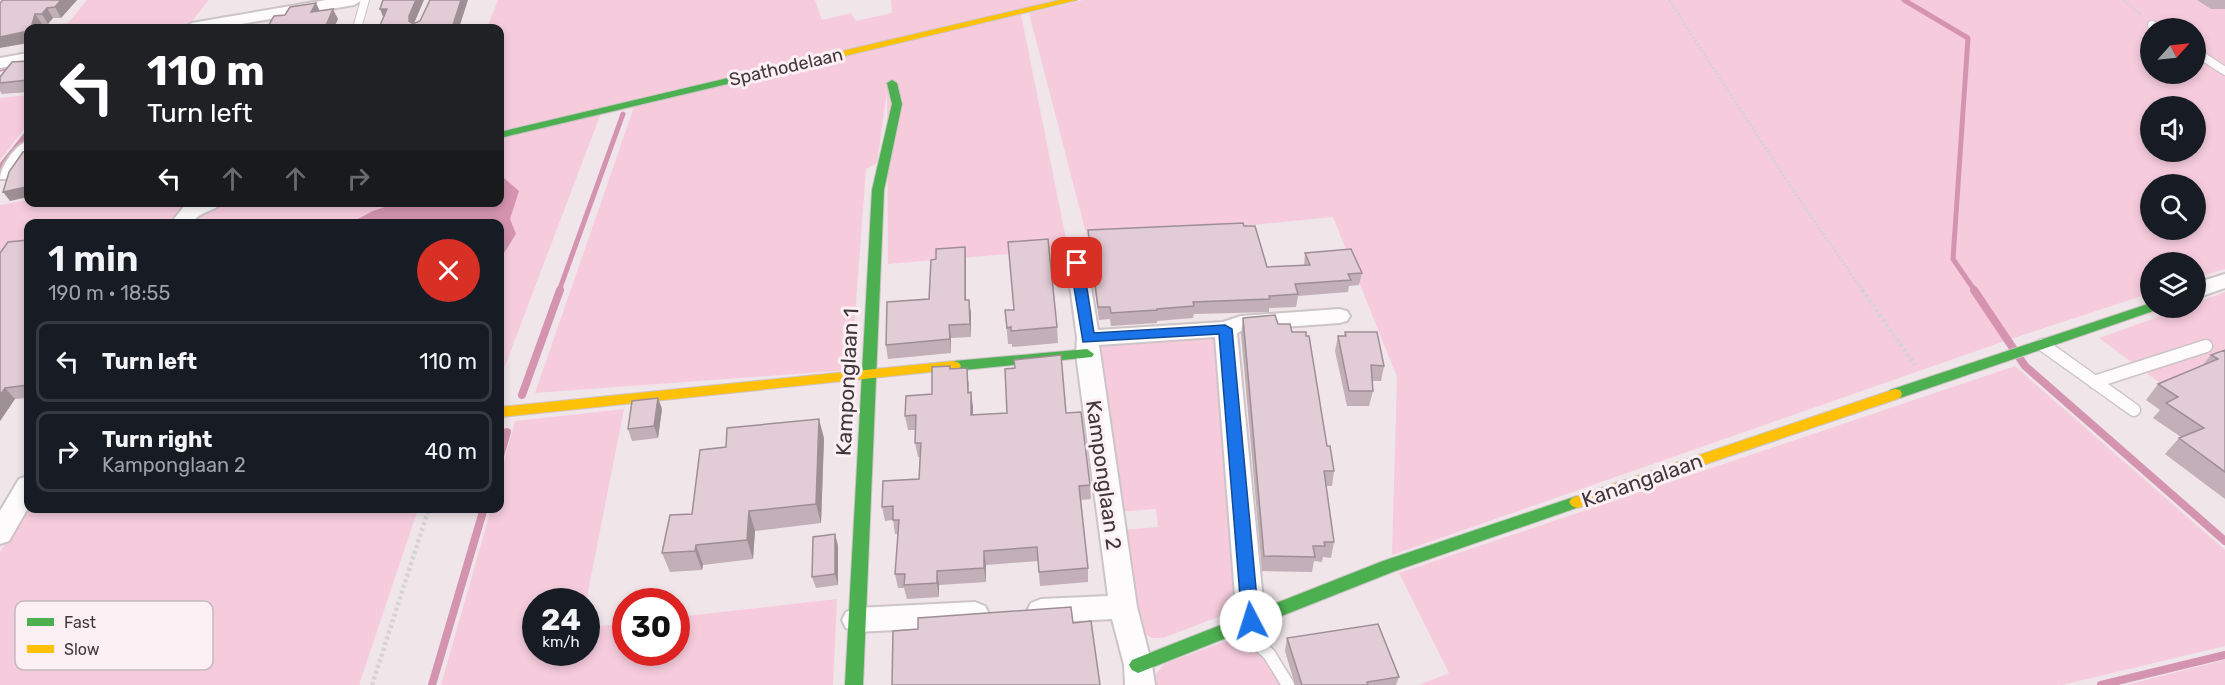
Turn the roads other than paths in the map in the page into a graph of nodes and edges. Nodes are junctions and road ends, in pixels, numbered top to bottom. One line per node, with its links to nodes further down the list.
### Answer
1 (354, 0): 4 (street)
2 (365, 0): 7 (lane)
3 (1072, 0): 13 (street, Spathodelaan)
4 (278, 13): 5 (street); 6 (street)
5 (215, 24)
6 (272, 24)
7 (357, 24)
8 (24, 59): 10 (street)
9 (2206, 59): 11 (lane)
10 (0, 63)
11 (2225, 71)
12 (892, 83): 27 (street, Kamponglaan 1)
13 (504, 134)
14 (24, 152): 15 (street)
15 (7, 175)
16 (198, 207): 17 (street)
17 (184, 219)
18 (1077, 263): 25 (street, Kamponglaan 2)
19 (2225, 281): 20 (street)
20 (2206, 288)
21 (2140, 311): 24 (street, Kanangalaan)
22 (1339, 316): 23 (street)
23 (1225, 329): 25 (street); 35 (street)
24 (2043, 345): 28 (lane); 35 (street, Kanangalaan)
25 (1088, 346): 27 (street); 33 (street, Kamponglaan 2)
26 (2206, 346): 28 (lane)
27 (868, 374): 30 (street); 34 (street, Kamponglaan 1)
28 (2094, 382): 29 (lane)
29 (2134, 410)
30 (504, 412)
31 (24, 493): 32 (street)
32 (0, 534)
33 (1123, 607): 34 (street); 36 (street, Kamponglaan 2)
34 (856, 620): 37 (street, Kamponglaan 1)
35 (1244, 623): 36 (street, Kanangalaan); 38 (lane)
36 (1139, 675)
37 (854, 685)
38 (1288, 685)

